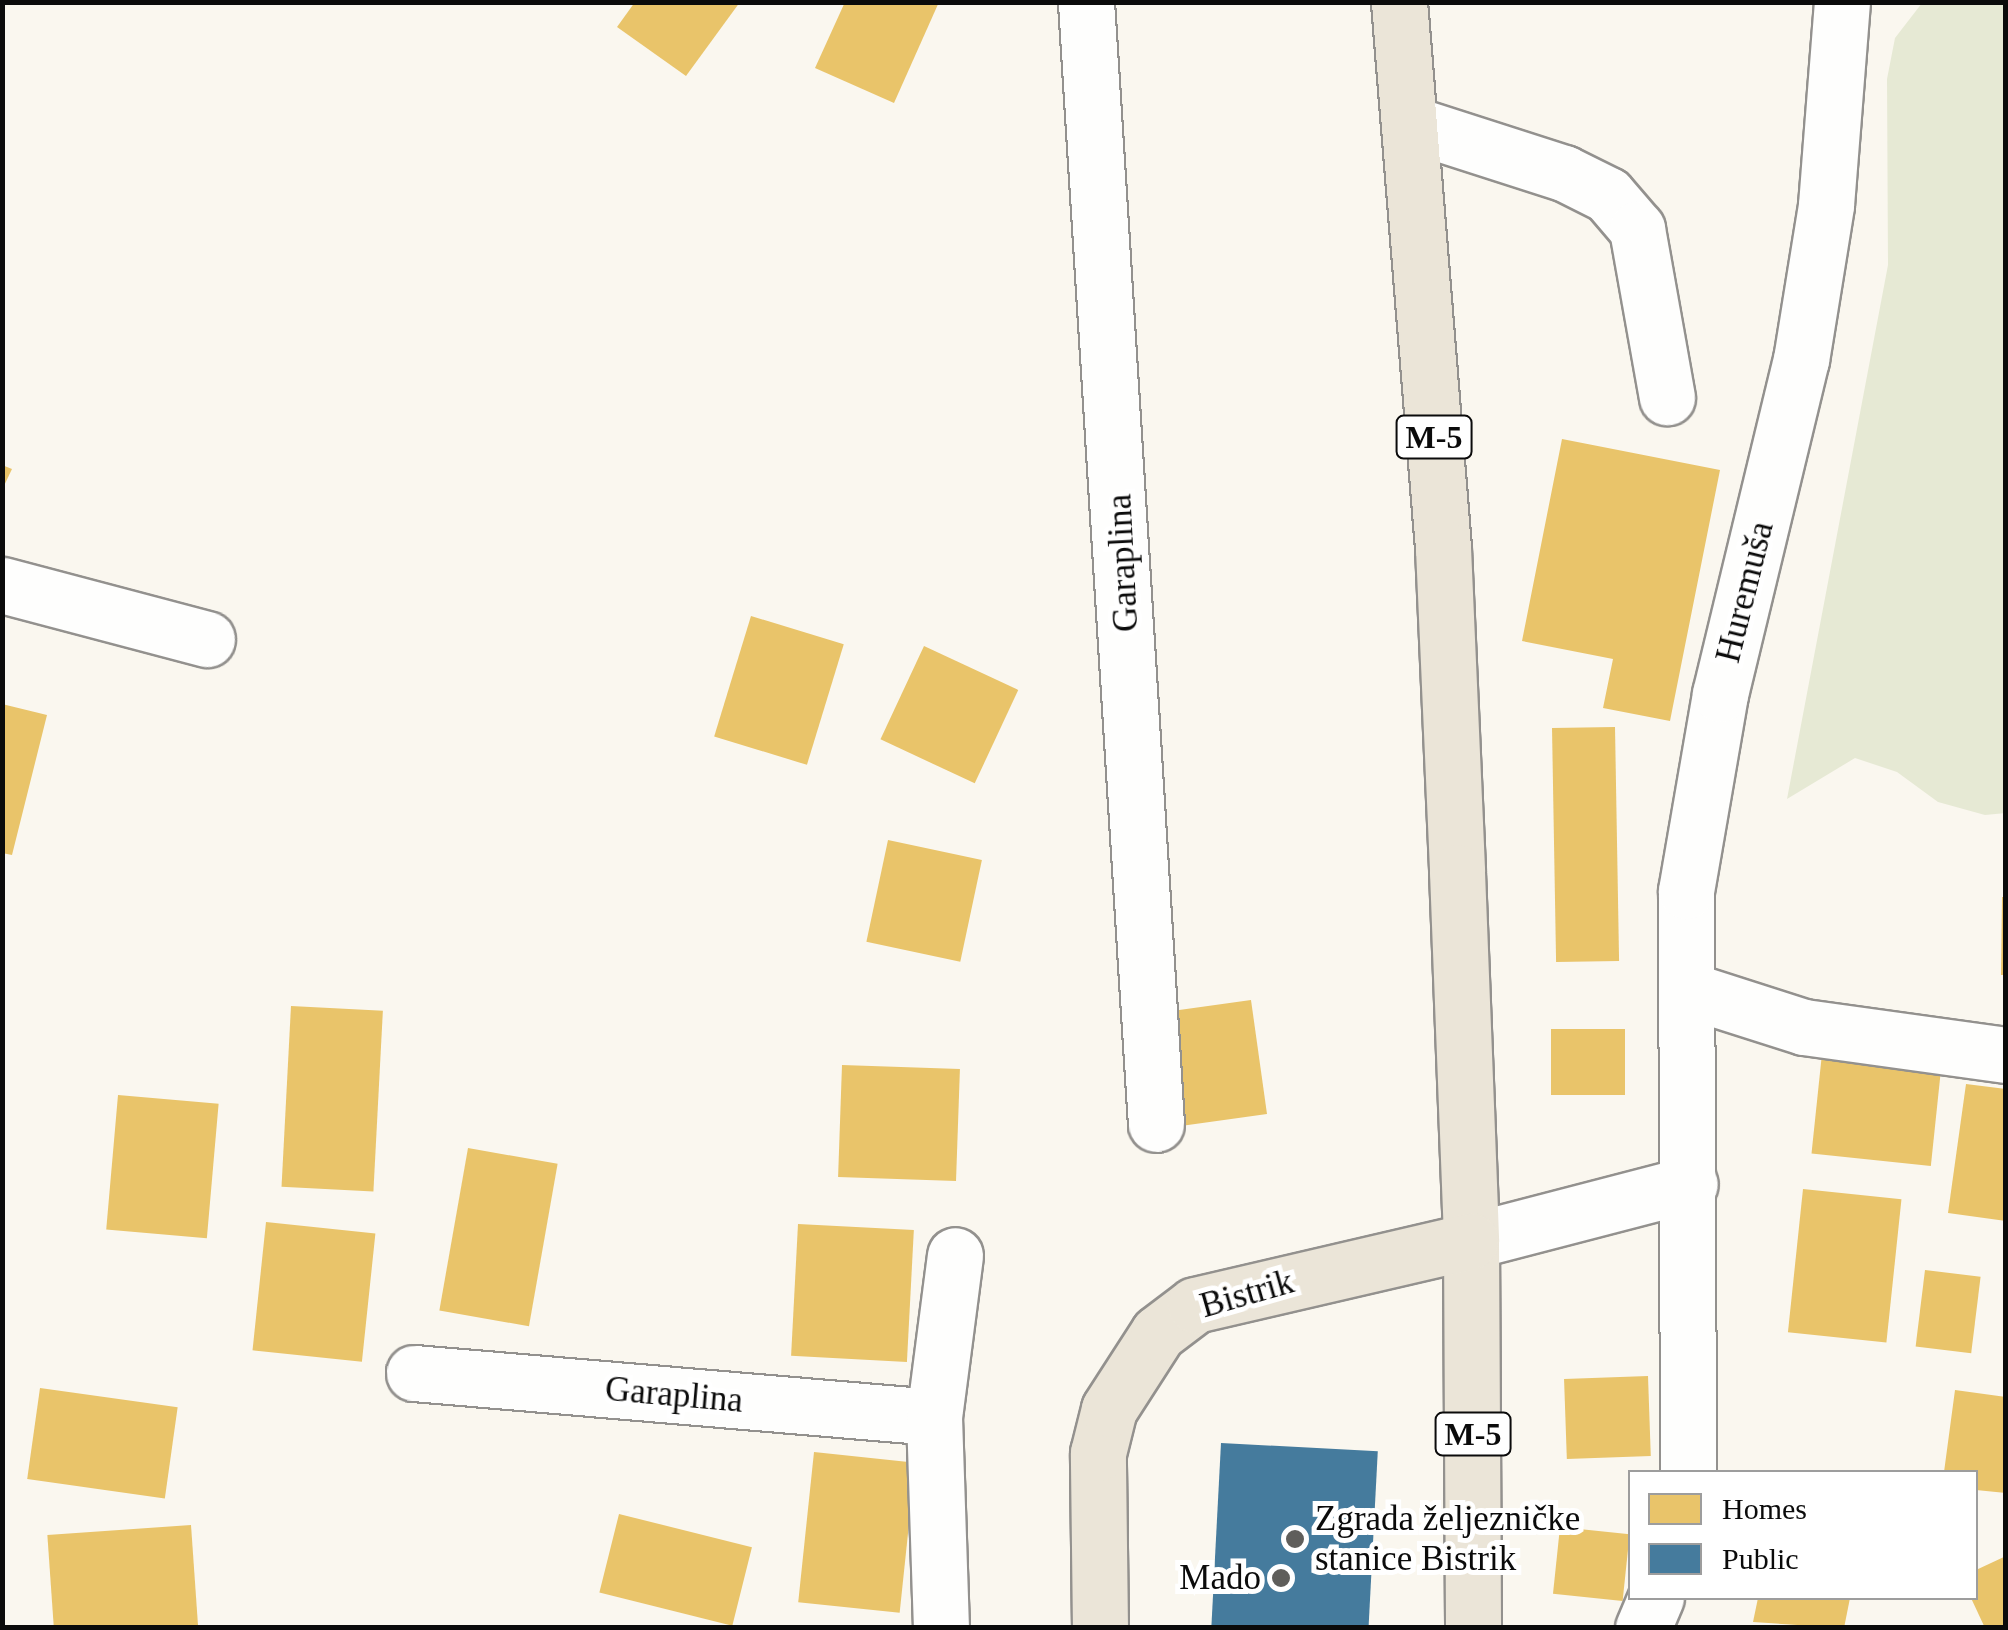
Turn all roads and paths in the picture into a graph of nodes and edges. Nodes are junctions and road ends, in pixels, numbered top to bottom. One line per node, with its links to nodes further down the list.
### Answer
1 (1086, 2): 10 (street, Garaplina)
2 (1399, 2): 4 (main road, M-5)
3 (1842, 2): 8 (street, Huremuša)
4 (1411, 124): 5 (street); 12 (main road, M-5)
5 (1667, 397)
6 (2, 585): 7 (street)
7 (207, 638)
8 (1688, 990): 9 (street); 11 (street, Huremuša)
9 (2006, 1054)
10 (1156, 1124)
11 (1690, 1184): 12 (street); 16 (street, Huremuša)
12 (1471, 1241): 19 (main road, Bistrik); 20 (main road, M-5)
13 (955, 1255): 15 (street)
14 (414, 1373): 15 (street, Garaplina)
15 (934, 1418): 18 (street)
16 (1688, 1470)
17 (1655, 1600): 21 (street)
18 (941, 1628)
19 (1100, 1628)
20 (1473, 1628)
21 (1642, 1628)

